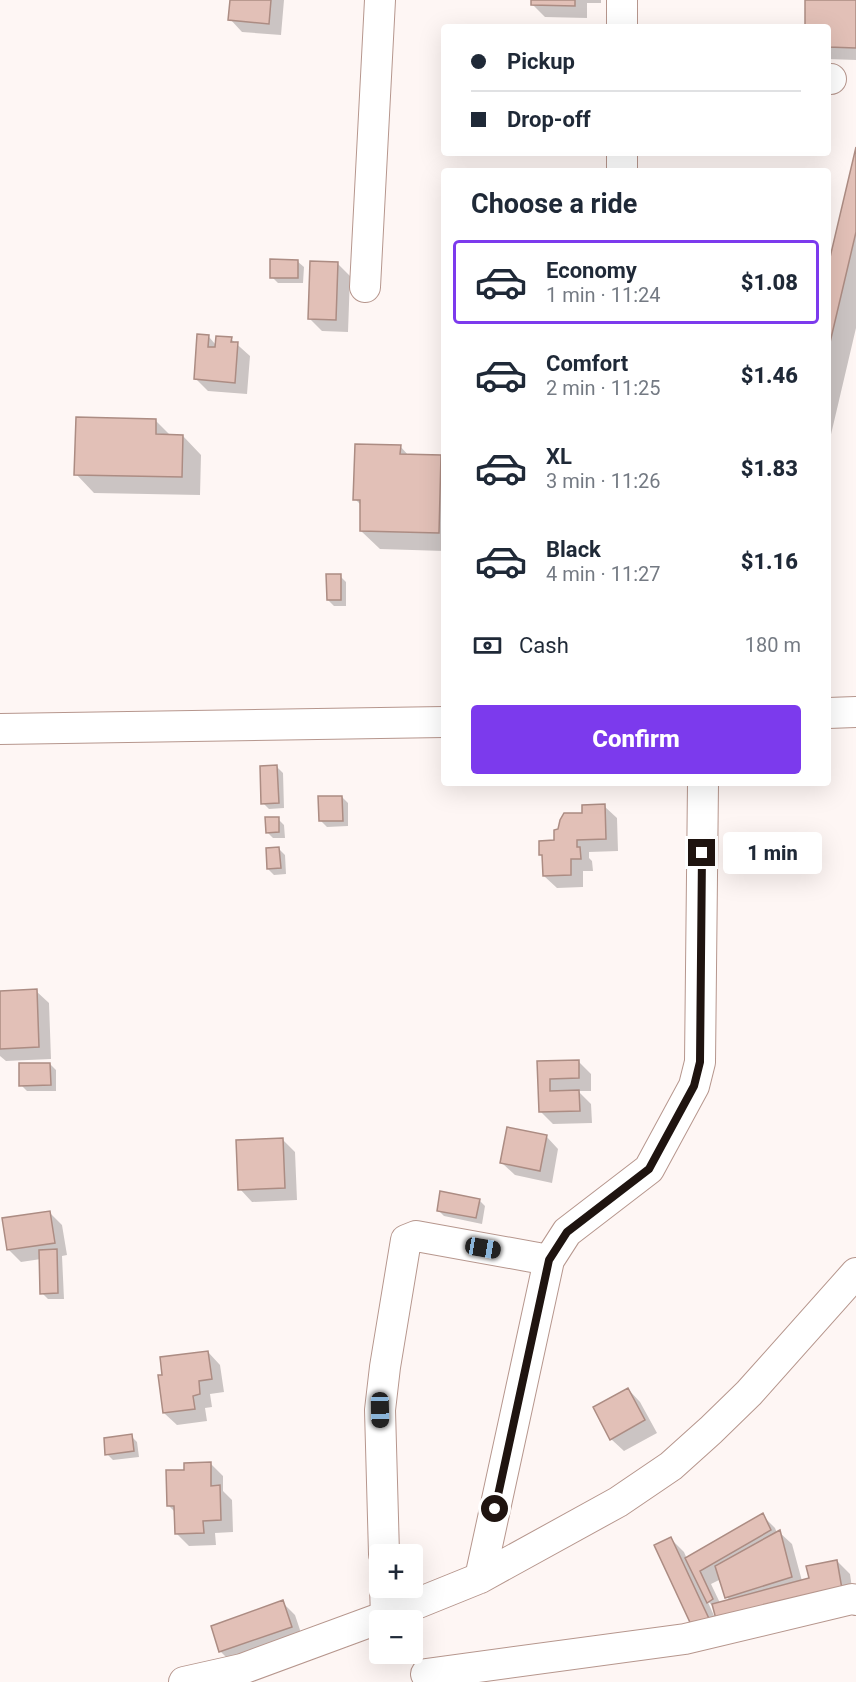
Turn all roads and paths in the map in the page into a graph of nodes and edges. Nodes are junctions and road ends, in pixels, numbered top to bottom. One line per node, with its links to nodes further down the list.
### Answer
1 (380, 0): 4 (street)
2 (622, 0): 3 (street)
3 (622, 24)
4 (365, 286)
5 (856, 711): 6 (street)
6 (831, 713)
7 (441, 722): 8 (street)
8 (0, 729)
9 (703, 786): 10 (street)
10 (549, 1260): 12 (street); 13 (street)
11 (856, 1273): 13 (street)
12 (384, 1544)
13 (480, 1578): 15 (street)
14 (856, 1600): 16 (street)
15 (386, 1601): 17 (street)
16 (426, 1674)
17 (184, 1682)

